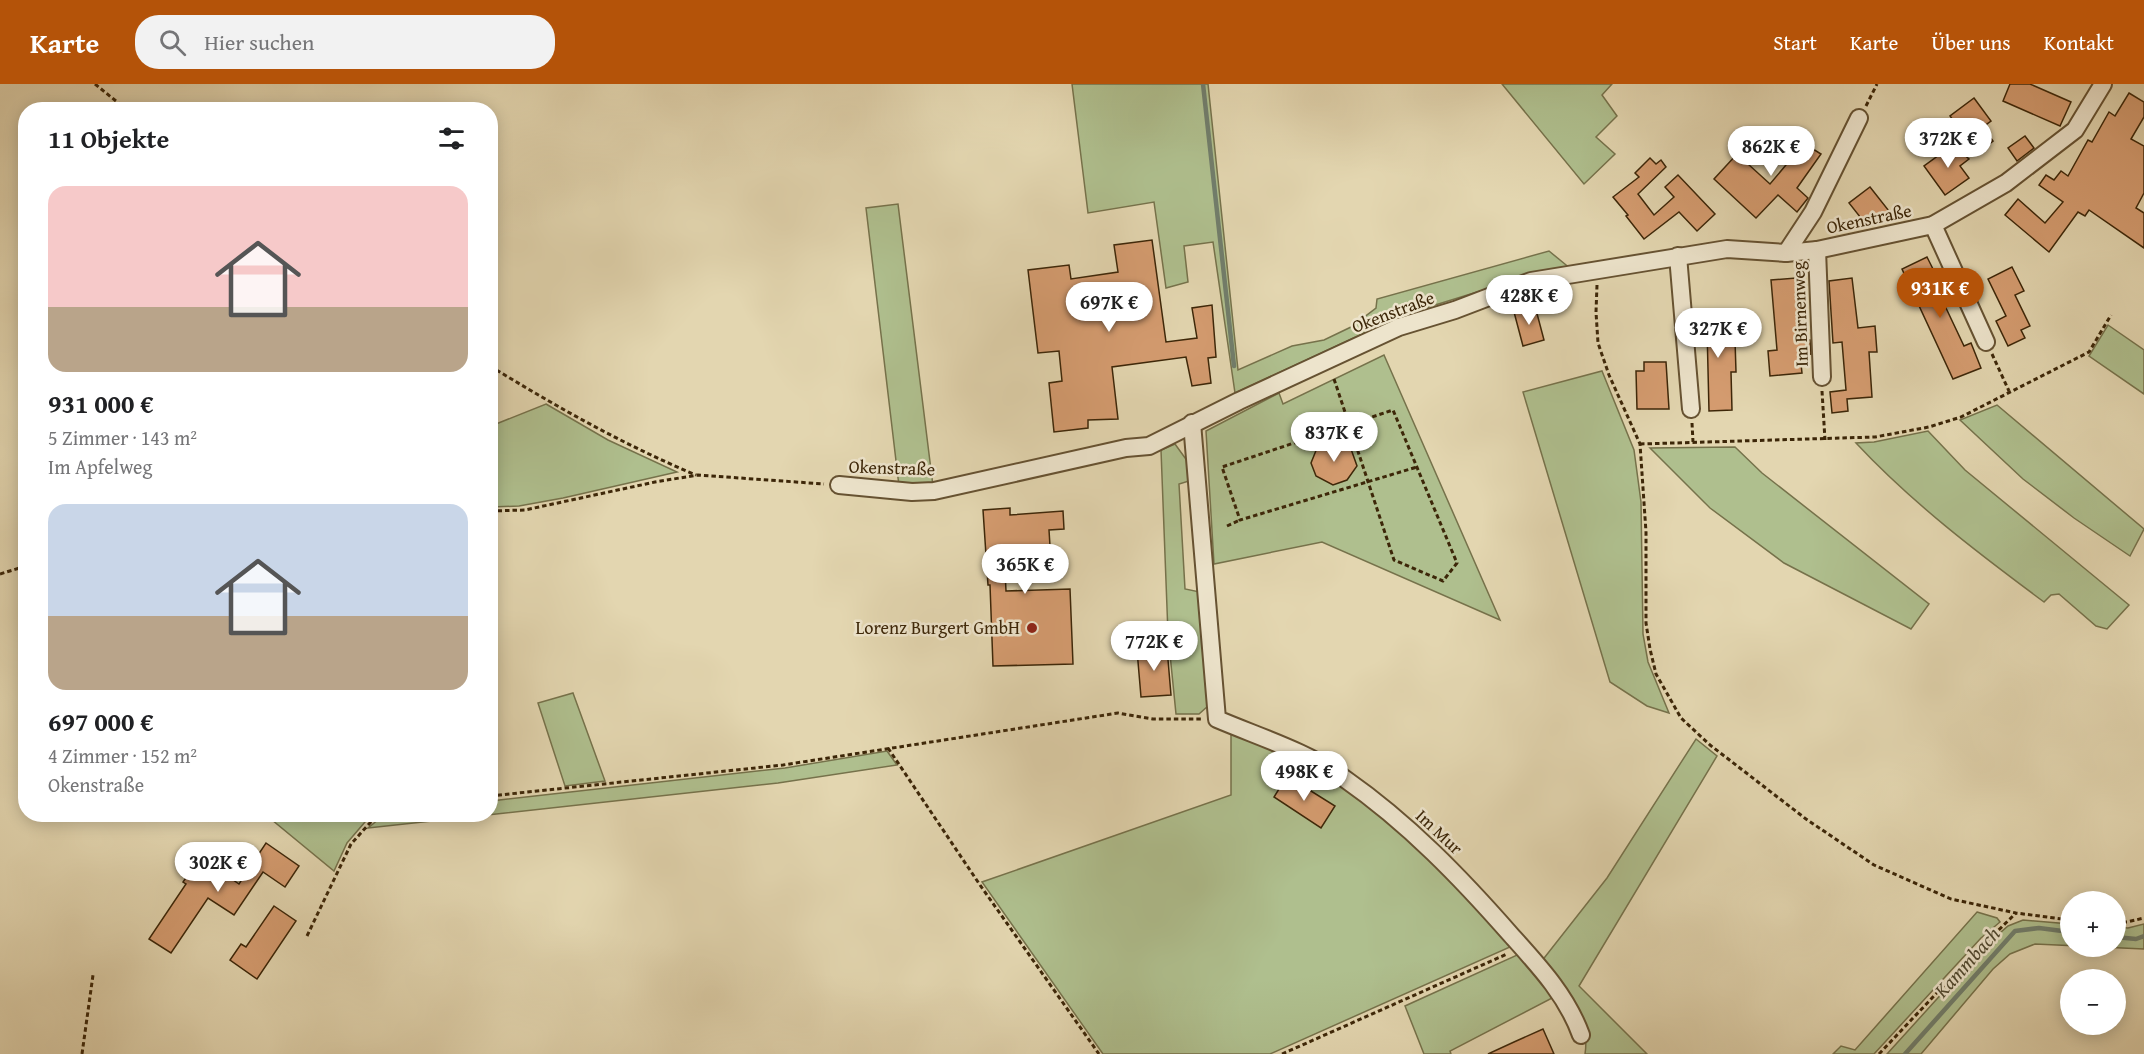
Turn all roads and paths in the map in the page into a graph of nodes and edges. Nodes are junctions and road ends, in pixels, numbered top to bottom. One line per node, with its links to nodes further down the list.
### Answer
1 (95, 84): 4 (path)
2 (1876, 84): 5 (path)
3 (2103, 84): 6 (street, Okenstraße)
4 (117, 102)
5 (1859, 118): 8 (street)
6 (1933, 225): 7 (street, Okenstraße); 12 (street)
7 (1817, 250): 8 (street, Okenstraße); 14 (street, Im Birnenweg)
8 (1786, 253): 9 (street, Okenstraße)
9 (1678, 256): 10 (street, Okenstraße); 17 (street)
10 (1598, 269): 18 (street, Okenstraße); 21 (path)
11 (2111, 315): 16 (path)
12 (1986, 342): 16 (path)
13 (498, 371): 23 (path)
14 (1822, 377): 20 (path)
15 (1334, 379): 19 (path)
16 (2009, 391): 20 (path)
17 (1691, 409)
18 (1192, 423): 25 (street, Okenstraße); 31 (street)
19 (1349, 424): 22 (path); 24 (path); 27 (path)
20 (1825, 440): 21 (path)
21 (1640, 444): 35 (path)
22 (1417, 467): 24 (path); 24 (path)
23 (698, 475): 25 (path); 26 (path)
24 (1368, 481): 27 (path)
25 (839, 486)
26 (498, 511)
27 (1240, 520): 28 (path)
28 (1227, 526)
29 (18, 568): 30 (path)
30 (0, 574)
31 (1217, 719): 32 (path); 40 (street, Im Mur)
32 (888, 748): 33 (path); 44 (path)
33 (498, 795)
34 (371, 822): 39 (path)
35 (2016, 913): 37 (path); 46 (path)
36 (2144, 918): 38 (path)
37 (2060, 919)
38 (2126, 922)
39 (307, 936)
40 (1522, 948): 42 (street, Im Mur); 45 (path)
41 (93, 975): 43 (path)
42 (1581, 1035)
43 (82, 1054)
44 (1099, 1054)
45 (1282, 1054)
46 (1879, 1054)

